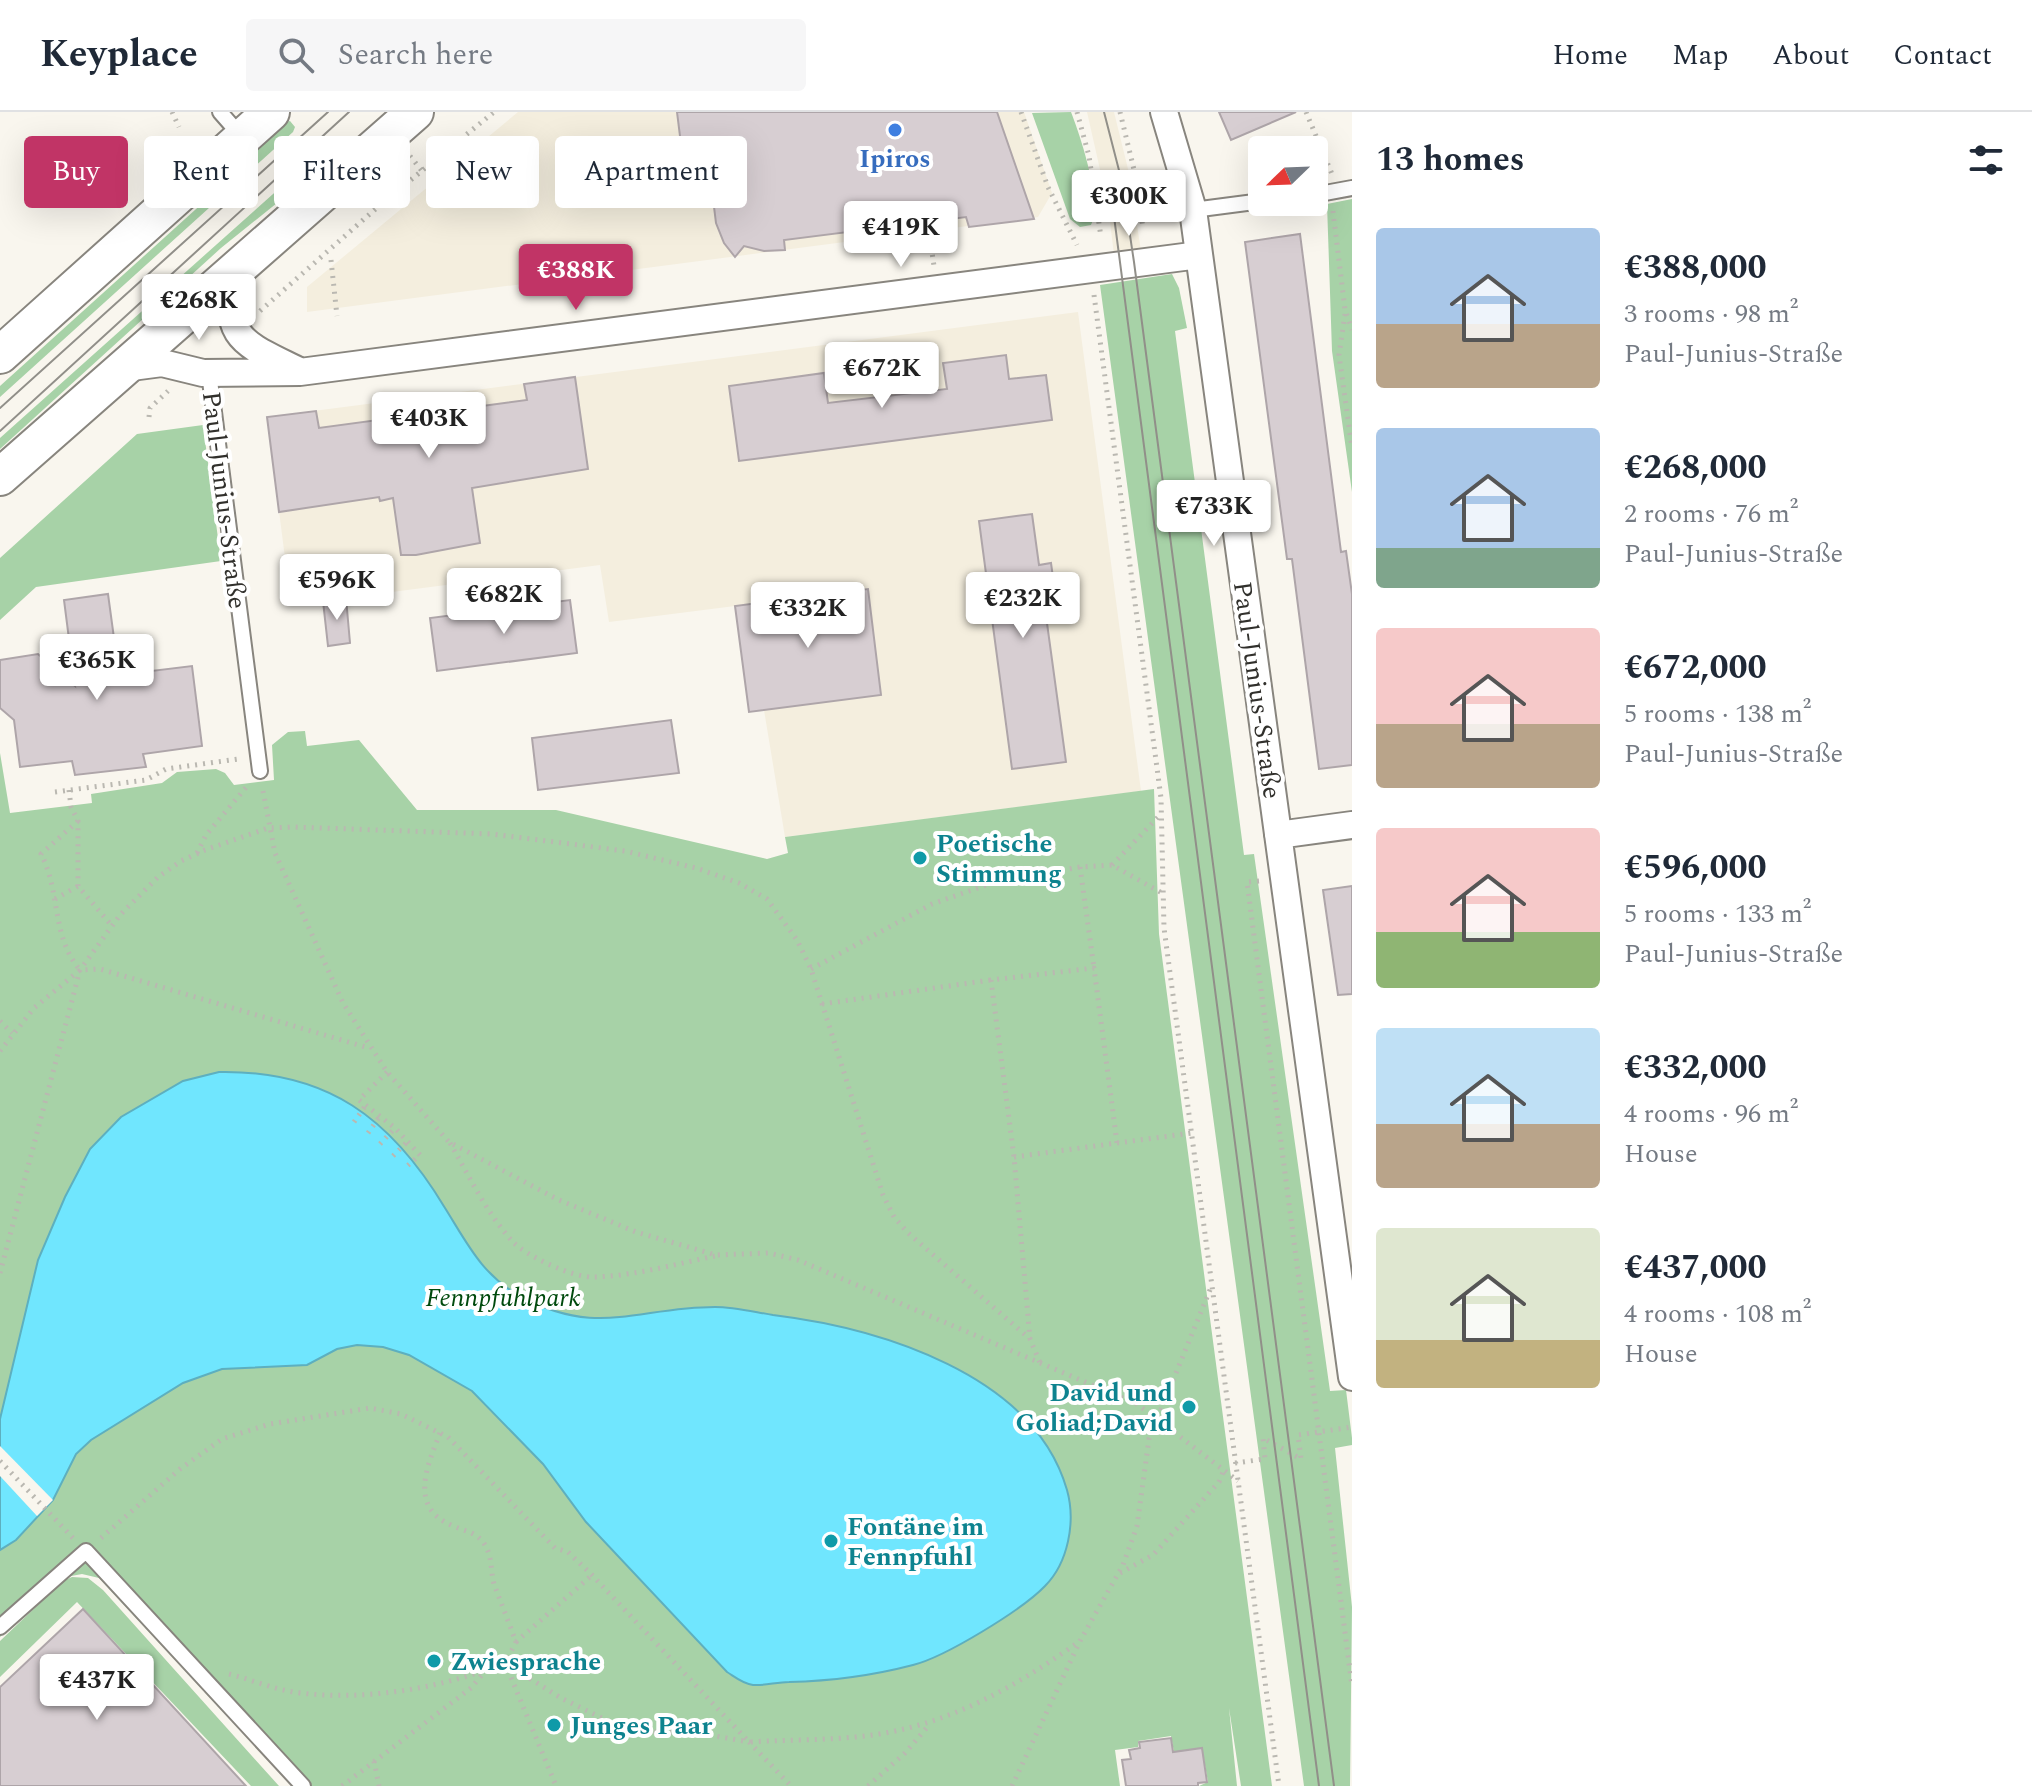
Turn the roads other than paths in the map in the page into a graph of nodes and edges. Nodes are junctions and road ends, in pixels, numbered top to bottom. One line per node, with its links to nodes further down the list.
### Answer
1 (271, 112): 4 (main road)
2 (415, 112): 10 (main road)
3 (1164, 112): 8 (street)
4 (232, 125): 11 (main road)
5 (1352, 188): 6 (lane)
6 (1328, 193)
7 (1248, 203): 8 (lane)
8 (1193, 210): 9 (street)
9 (1199, 255): 13 (street, Paul-Junius-Straße); 18 (street, Paul-Junius-Straße)
10 (237, 270): 12 (main road); 13 (street)
11 (0, 355)
12 (123, 368): 14 (street, Paul-Junius-Straße); 15 (main road)
13 (300, 372): 14 (street, Paul-Junius-Straße)
14 (209, 373): 16 (lane, Paul-Junius-Straße)
15 (0, 477)
16 (259, 763)
17 (1352, 825): 18 (street, Paul-Junius-Straße)
18 (1278, 835): 19 (street, Paul-Junius-Straße)
19 (1352, 1377)
20 (0, 1627): 21 (lane)
21 (303, 1786)

